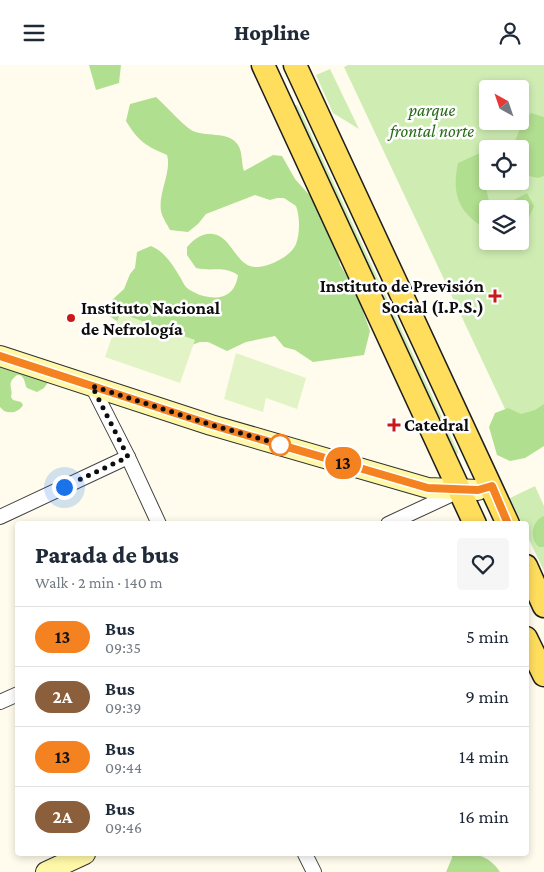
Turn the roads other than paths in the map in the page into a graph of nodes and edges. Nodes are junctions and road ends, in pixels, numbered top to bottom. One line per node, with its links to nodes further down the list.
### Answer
1 (263, 65): 6 (main road)
2 (295, 65): 6 (main road)
3 (0, 356): 4 (street)
4 (92, 386): 5 (street); 6 (street)
5 (128, 457): 7 (street); 8 (street)
6 (476, 489): 9 (street); 10 (main road); 11 (main road)
7 (0, 517)
8 (158, 521)
9 (396, 521)
10 (475, 521)
11 (505, 521)
12 (529, 573): 13 (main road)
13 (544, 607)
14 (529, 647): 15 (main road)
15 (544, 675)
16 (15, 695): 17 (street)
17 (0, 702)
18 (82, 856): 20 (street)
19 (307, 856): 21 (street)
20 (46, 872)
21 (314, 872)

